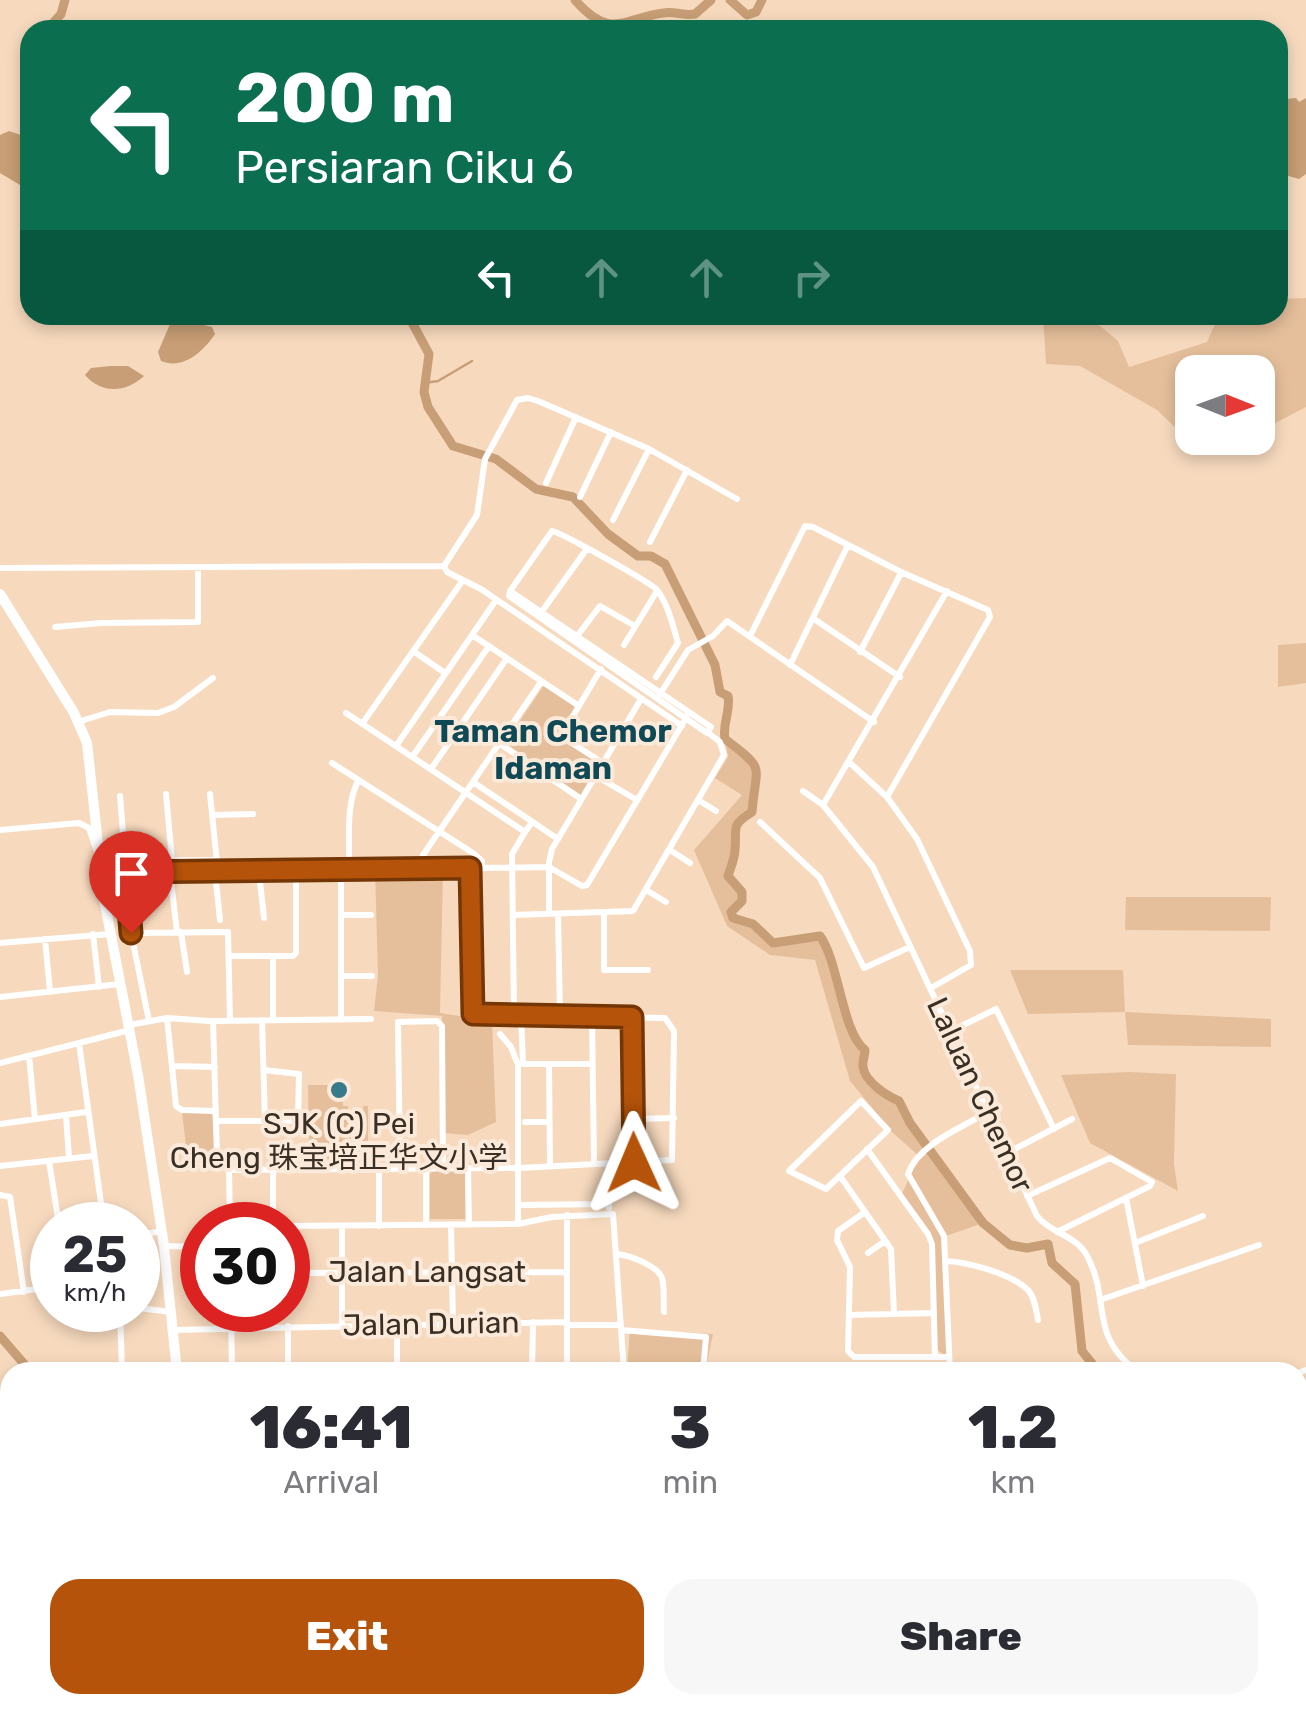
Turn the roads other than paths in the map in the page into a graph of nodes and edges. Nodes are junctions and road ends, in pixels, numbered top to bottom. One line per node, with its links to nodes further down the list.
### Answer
1 (576, 417): 2 (street); 5 (street); 12 (street)
2 (611, 432): 3 (street); 6 (street)
3 (649, 448): 4 (street); 8 (street)
4 (686, 470): 7 (street); 9 (street)
5 (546, 483)
6 (580, 497)
7 (736, 499)
8 (613, 520)
9 (650, 542)
10 (848, 545): 15 (street); 22 (street); 26 (street)
11 (586, 550): 17 (street); 21 (street); 21 (street)
12 (444, 566): 13 (street); 16 (street)
13 (198, 567): 14 (street); 24 (street)
14 (0, 568)
15 (901, 572): 18 (street); 32 (street)
16 (463, 580): 20 (street); 31 (street)
17 (658, 590): 23 (street); 39 (street)
18 (946, 592): 37 (street); 65 (street)
19 (0, 594): 30 (main road)
20 (496, 600): 25 (street); 35 (street)
21 (539, 615): 27 (street)
22 (813, 618): 32 (street); 34 (street)
23 (635, 626): 27 (street); 29 (street)
24 (55, 627)
25 (472, 635): 28 (street); 36 (street)
26 (750, 636): 34 (street); 41 (street)
27 (574, 639): 35 (street)
28 (488, 646): 33 (street); 51 (street)
29 (624, 646)
30 (34, 647): 46 (main road); 59 (main road)
31 (414, 650): 36 (street); 48 (street)
32 (860, 652): 37 (street)
33 (507, 658): 40 (street); 55 (street)
34 (790, 664): 47 (street)
35 (604, 665): 41 (street); 42 (street); 43 (street); 45 (street)
36 (445, 673): 50 (street)
37 (900, 677): 47 (street)
38 (213, 678): 46 (street)
39 (656, 678)
40 (541, 682): 43 (street); 49 (street)
41 (660, 694): 45 (street)
42 (641, 699): 45 (street); 52 (street)
43 (579, 706): 52 (street)
44 (346, 713): 48 (street)
45 (686, 719): 68 (street); 69 (street)
46 (82, 720): 82 (main road)
47 (874, 722): 53 (street)
48 (362, 724): 50 (street)
49 (499, 743): 58 (street); 67 (street)
50 (396, 746): 51 (street)
51 (412, 756): 55 (street)
52 (603, 762): 56 (street)
53 (850, 762): 65 (street); 70 (street)
54 (332, 763): 57 (street)
55 (431, 769): 61 (street)
56 (596, 776): 67 (street); 68 (street)
57 (358, 781): 78 (street); 92 (street)
58 (473, 782): 61 (street); 74 (street)
59 (92, 784): 66 (main road); 98 (main road)
60 (803, 791): 70 (street, Laluan Chemor)
61 (466, 792): 78 (street); 79 (street)
62 (166, 794): 84 (street)
63 (210, 794): 73 (street)
64 (120, 796): 86 (street)
65 (886, 796): 125 (street)
66 (93, 798): 76 (street); 82 (main road)
67 (581, 800): 80 (street)
68 (637, 800): 88 (street)
69 (698, 800): 71 (street); 81 (street)
70 (823, 806): 116 (street, Laluan Chemor)
71 (716, 811)
72 (253, 814): 73 (street)
73 (212, 815): 85 (street)
74 (532, 822): 79 (street); 80 (street)
75 (760, 822): 116 (street)
76 (79, 823): 77 (street); 82 (street)
77 (0, 830)
78 (440, 831): 83 (street); 90 (street)
79 (525, 832): 91 (street)
80 (558, 839): 88 (street)
81 (670, 850): 87 (street); 99 (street)
82 (101, 854): 97 (main road); 98 (main road); 100 (main road)
83 (423, 855)
84 (172, 860): 85 (street); 86 (street)
85 (217, 860): 94 (street)
86 (126, 861): 97 (street)
87 (690, 862)
88 (549, 867): 91 (street); 103 (street)
89 (470, 868): 90 (street); 92 (street); 128 (street)
90 (482, 868): 91 (street)
91 (512, 869): 107 (street)
92 (345, 870): 96 (street); 105 (street)
93 (170, 872): 94 (street); 97 (street); 110 (street)
94 (216, 872): 95 (street); 109 (street)
95 (259, 872): 96 (street); 108 (street)
96 (296, 872): 118 (street)
97 (123, 873): 98 (street); 100 (main road); 111 (street)
98 (106, 874): 100 (main road)
99 (646, 890): 101 (street); 102 (street)
100 (106, 894): 113 (main road); 140 (main road)
101 (666, 902)
102 (604, 913): 104 (street); 119 (street)
103 (549, 914): 104 (street); 107 (street)
104 (558, 914): 129 (street)
105 (341, 915): 106 (street); 121 (street)
106 (371, 915)
107 (513, 915): 128 (street)
108 (264, 918)
109 (220, 920)
110 (179, 932): 111 (street); 117 (street); 120 (street)
111 (131, 933): 137 (street)
112 (93, 934): 113 (street); 114 (street); 124 (street)
113 (110, 934): 123 (main road)
114 (45, 938): 115 (street); 126 (street)
115 (0, 943)
116 (910, 947): 125 (street, Laluan Chemor)
117 (229, 956): 118 (street); 139 (street)
118 (273, 956): 136 (street)
119 (648, 970)
120 (186, 972)
121 (341, 976): 122 (street); 133 (street)
122 (372, 976)
123 (120, 984): 124 (street); 140 (main road)
124 (99, 987): 126 (street)
125 (931, 988): 141 (street, Laluan Chemor)
126 (50, 992): 127 (street)
127 (0, 996)
128 (518, 1016): 129 (street); 148 (street)
129 (560, 1016): 130 (street)
130 (592, 1016): 131 (street); 146 (street)
131 (632, 1017): 155 (street); 157 (street)
132 (166, 1018): 137 (street); 138 (street); 147 (street)
133 (341, 1018): 134 (street); 136 (street)
134 (371, 1018)
135 (262, 1020): 136 (street); 139 (street); 150 (street)
136 (274, 1020)
137 (150, 1021): 140 (street)
138 (213, 1021): 139 (street); 149 (street)
139 (230, 1021)
140 (131, 1027): 143 (street); 203 (main road)
141 (951, 1031): 153 (street, Laluan Chemor); 164 (street)
142 (500, 1034): 180 (street)
143 (78, 1043): 144 (street); 152 (street)
144 (28, 1056): 145 (street); 156 (street)
145 (0, 1063)
146 (592, 1064): 148 (street); 171 (street)
147 (172, 1066): 149 (street); 151 (street)
148 (549, 1066): 162 (street)
149 (214, 1067): 151 (street)
150 (264, 1070): 160 (street); 160 (street)
151 (216, 1111): 159 (street)
152 (86, 1112): 154 (street); 167 (street)
153 (988, 1112): 166 (street, Laluan Chemor); 213 (street)
154 (66, 1115): 156 (street); 168 (street)
155 (674, 1118): 157 (street); 170 (street)
156 (35, 1119): 163 (street)
157 (633, 1119): 170 (street)
158 (1072, 1119): 164 (street)
159 (216, 1120): 160 (street); 181 (street)
160 (265, 1121)
161 (524, 1122): 162 (street)
162 (549, 1122): 174 (street)
163 (0, 1124)
164 (1054, 1129): 166 (street)
165 (868, 1150): 183 (street); 183 (street); 226 (street)
166 (1007, 1153): 185 (street, Laluan Chemor)
167 (93, 1156): 168 (street); 188 (street)
168 (69, 1159): 169 (street)
169 (49, 1161): 173 (street); 187 (street)
170 (634, 1163): 172 (street)
171 (594, 1164): 172 (street); 174 (street)
172 (610, 1164): 192 (street)
173 (0, 1166)
174 (550, 1166): 180 (street)
175 (379, 1167): 176 (street); 182 (street); 202 (street)
176 (400, 1167): 177 (street); 178 (street)
177 (426, 1167): 178 (street); 197 (street)
178 (443, 1168): 179 (street)
179 (468, 1168): 180 (street); 199 (street)
180 (519, 1168): 191 (street)
181 (229, 1170): 182 (street); 189 (street)
182 (273, 1170): 190 (street)
183 (840, 1176): 193 (street)
184 (0, 1195): 220 (street)
185 (1027, 1196): 186 (street); 205 (street, Laluan Chemor)
186 (1126, 1198): 205 (street); 207 (street)
187 (55, 1202)
188 (100, 1202)
189 (230, 1202)
190 (273, 1202)
191 (518, 1205): 192 (street); 196 (street)
192 (611, 1210): 194 (street); 212 (street)
193 (865, 1212): 206 (street); 227 (street)
194 (566, 1215): 196 (street); 216 (street)
195 (1203, 1216): 207 (street)
196 (518, 1224): 199 (street)
197 (426, 1225): 198 (street); 202 (street)
198 (450, 1225): 199 (street); 217 (street)
199 (469, 1225)
200 (310, 1226): 201 (street)
201 (342, 1226): 202 (street); 215 (street)
202 (379, 1226)
203 (163, 1230): 204 (street); 209 (main road)
204 (160, 1231)
205 (1057, 1232): 222 (street, Laluan Chemor)
206 (885, 1241): 211 (street); 228 (street)
207 (1135, 1242): 218 (street)
208 (1258, 1244): 218 (street)
209 (165, 1246): 210 (street); 224 (main road); 237 (main road)
210 (180, 1246)
211 (868, 1253)
212 (618, 1254): 225 (street); 236 (street)
213 (946, 1262): 229 (street); 243 (street)
214 (310, 1272): 215 (street, Jalan Langsat)
215 (342, 1272): 217 (street, Jalan Langsat); 234 (street)
216 (567, 1272): 217 (street, Jalan Langsat); 231 (street)
217 (452, 1274): 233 (street)
218 (1143, 1286): 222 (street)
219 (30, 1291): 220 (street)
220 (24, 1292): 221 (street)
221 (0, 1294)
222 (1100, 1300): 254 (street, Laluan Chemor)
223 (160, 1311): 224 (street)
224 (173, 1312): 237 (main road)
225 (664, 1312)
226 (934, 1313): 228 (street); 242 (street)
227 (848, 1314): 228 (street); 242 (street)
228 (894, 1314)
229 (1038, 1320)
230 (534, 1322): 231 (street, Jalan Durian); 233 (street, Jalan Durian); 249 (street)
231 (567, 1323): 236 (street, Jalan Durian); 250 (street)
232 (397, 1324): 233 (street, Jalan Durian); 234 (street, Jalan Durian); 248 (street)
233 (453, 1324)
234 (342, 1325): 235 (street, Jalan Durian)
235 (310, 1326)
236 (620, 1328): 251 (street); 252 (street, Jalan Durian)
237 (176, 1330): 238 (street, Jalan Durian); 245 (main road)
238 (180, 1330)
239 (121, 1332): 244 (street)
240 (232, 1332): 246 (street)
241 (288, 1332): 247 (street)
242 (936, 1357): 243 (street)
243 (949, 1358): 253 (street)
244 (122, 1362)
245 (178, 1362)
246 (232, 1362)
247 (288, 1362)
248 (397, 1362)
249 (532, 1362)
250 (567, 1362)
251 (623, 1362)
252 (705, 1362)
253 (949, 1362)
254 (1126, 1362)

